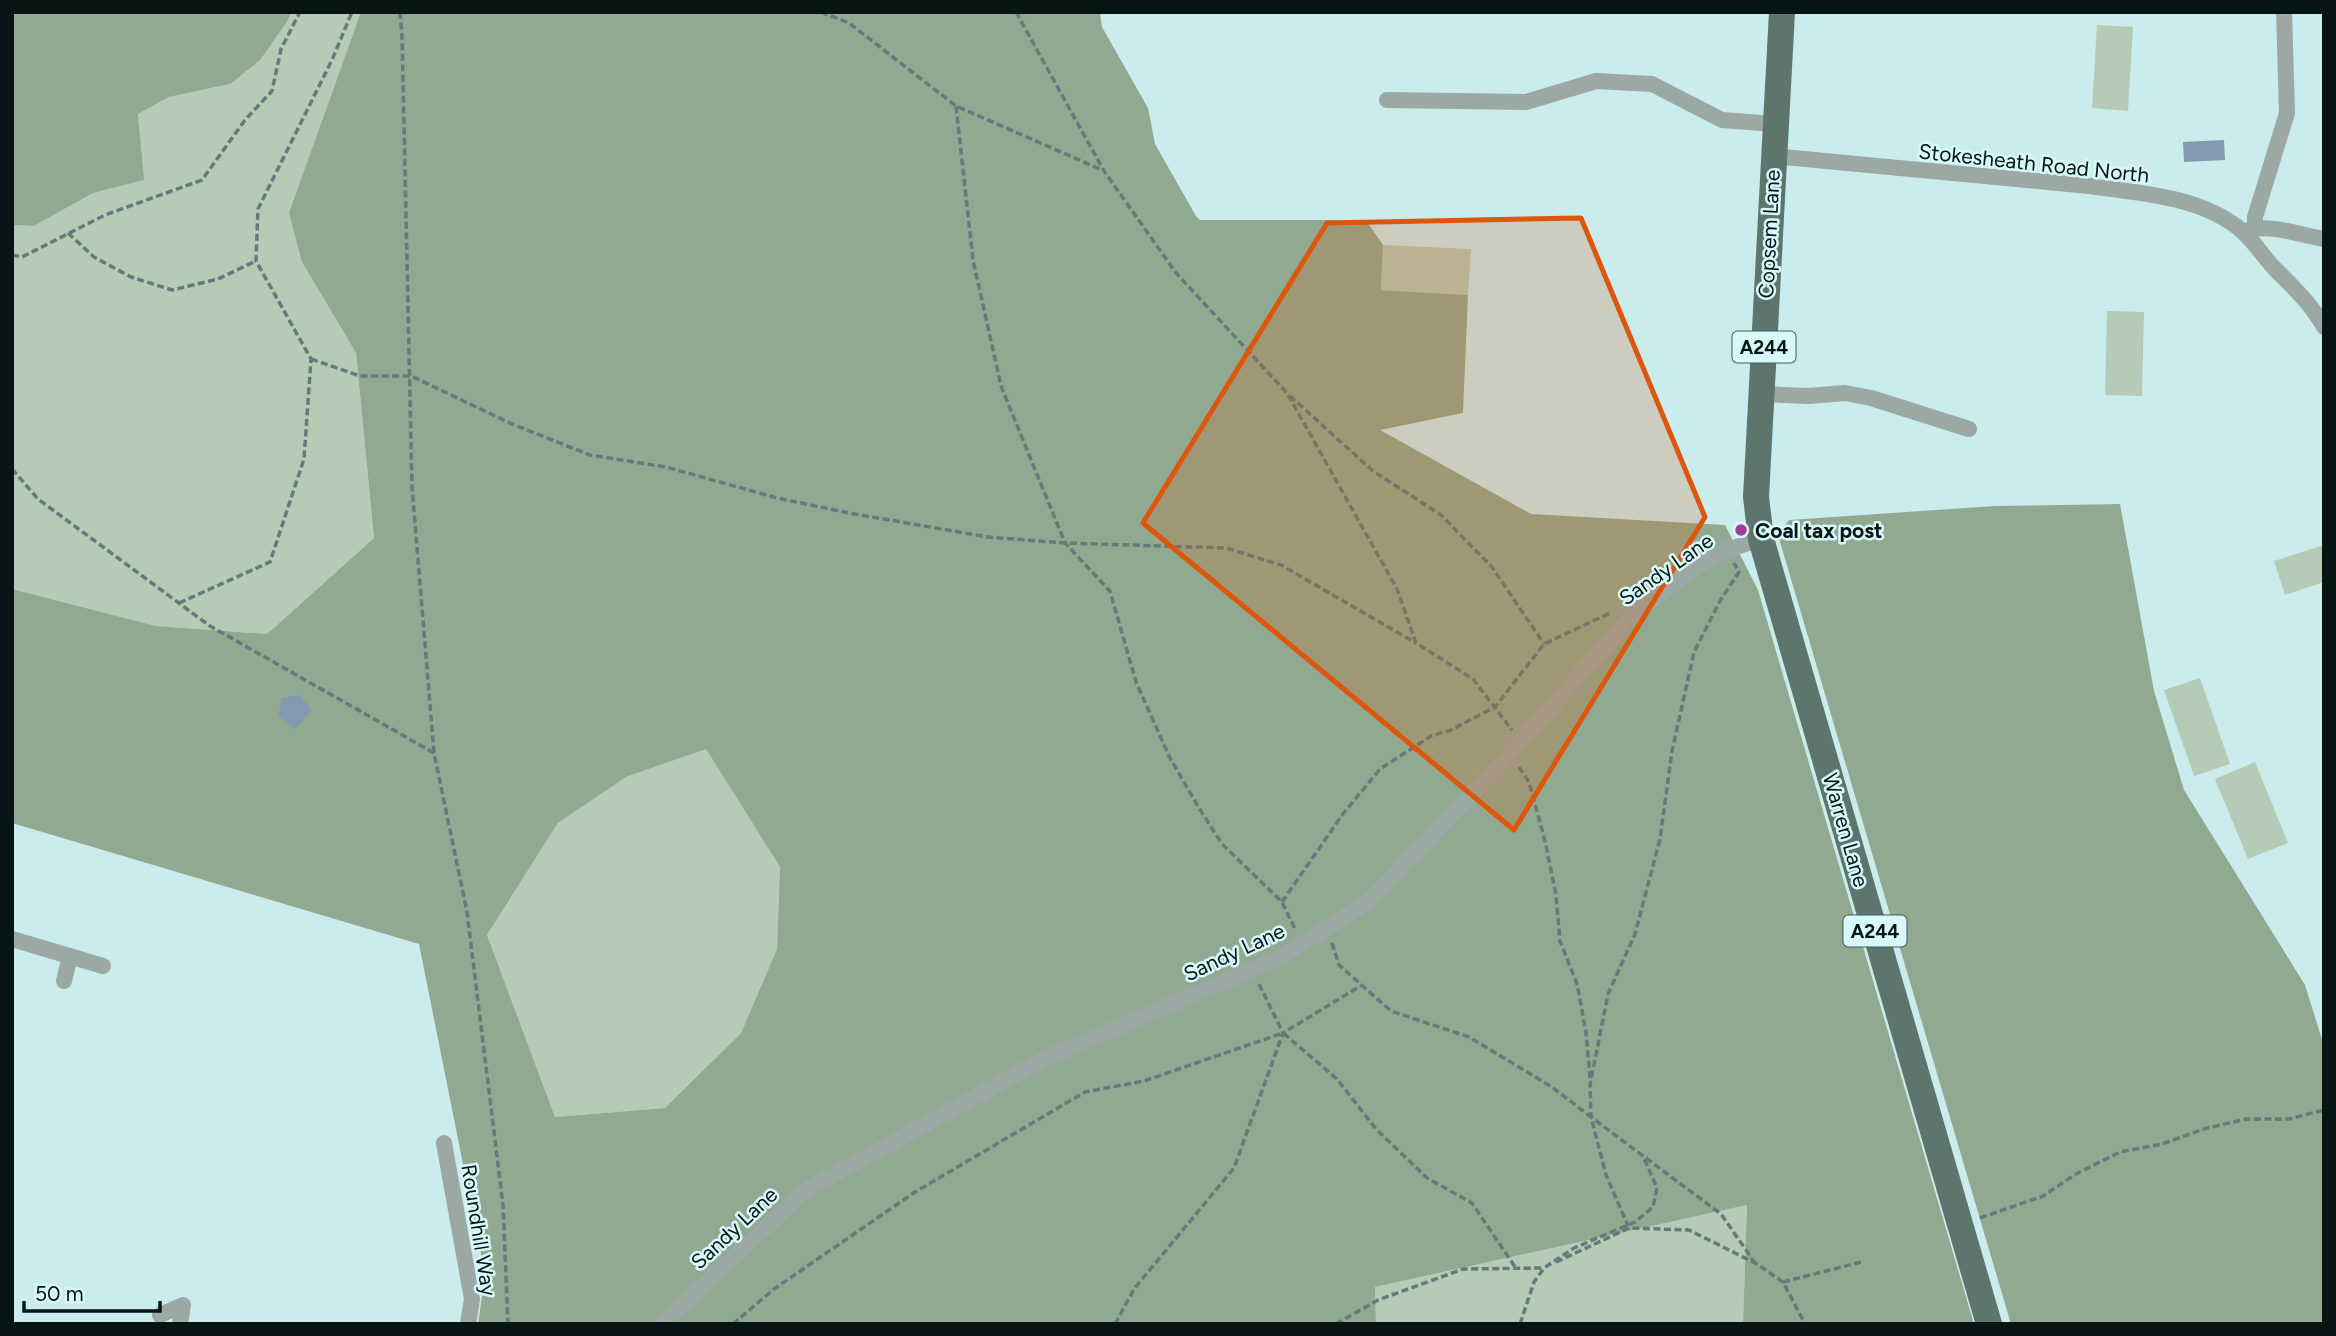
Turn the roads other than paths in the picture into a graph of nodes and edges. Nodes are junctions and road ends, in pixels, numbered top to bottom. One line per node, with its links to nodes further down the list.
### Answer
1 (1782, 12): 4 (main road, Copsem Lane / A244)
2 (2284, 12): 6 (street)
3 (1387, 100): 4 (street)
4 (1774, 124): 5 (main road, Copsem Lane / A244)
5 (1773, 156): 6 (street, Stokesheath Road North); 9 (main road, Copsem Lane / A244)
6 (2249, 230): 7 (street, Stokesheath Road North); 8 (street)
7 (2324, 239)
8 (2324, 327)
9 (1761, 394): 10 (street); 11 (main road, Copsem Lane / A244)
10 (1969, 429)
11 (1761, 538): 20 (street, Sandy Lane); 21 (main road, Warren Lane / A244)
12 (12, 939): 13 (street)
13 (70, 956): 14 (street); 15 (street)
14 (103, 966)
15 (64, 981)
16 (444, 1143): 19 (street, Roundhill Way)
17 (160, 1315): 18 (street)
18 (180, 1324)
19 (468, 1324)
20 (662, 1324)
21 (1989, 1324)

